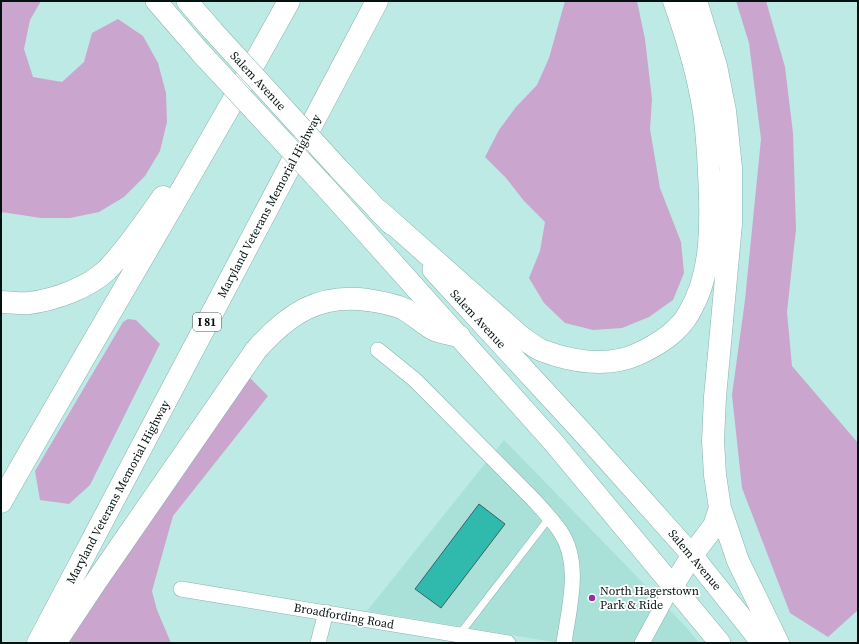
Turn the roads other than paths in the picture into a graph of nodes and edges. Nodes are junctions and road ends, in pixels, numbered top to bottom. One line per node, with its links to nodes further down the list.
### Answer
1 (156, 1): 12 (main road, Salem Avenue, bridge)
2 (187, 1): 10 (main road, Salem Avenue, bridge)
3 (288, 1): 8 (highway)
4 (376, 1): 9 (highway, Maryland Veterans Memorial Highway / I 81)
5 (389, 1): 9 (highway)
6 (674, 1): 10 (highway)
7 (696, 1): 15 (highway)
8 (230, 106): 11 (highway); 14 (highway)
9 (321, 108): 22 (highway, Maryland Veterans Memorial Highway / I 81)
10 (379, 211): 17 (main road, Salem Avenue)
11 (1, 302)
12 (459, 336): 18 (main road, Salem Avenue); 23 (highway)
13 (378, 350): 16 (street)
14 (1, 502)
15 (720, 508): 17 (highway); 30 (highway)
16 (550, 517): 21 (lane); 26 (street)
17 (692, 555): 18 (main road); 29 (main road, Salem Avenue)
18 (673, 586): 27 (street); 28 (main road, Salem Avenue)
19 (181, 589): 20 (street, Broadfording Road)
20 (326, 612): 21 (street, Broadfording Road); 24 (street)
21 (459, 635): 25 (street, Broadfording Road)
22 (38, 643)
23 (55, 643)
24 (318, 643)
25 (508, 643)
26 (564, 643)
27 (642, 643)
28 (720, 643)
29 (762, 643)
30 (778, 643)

